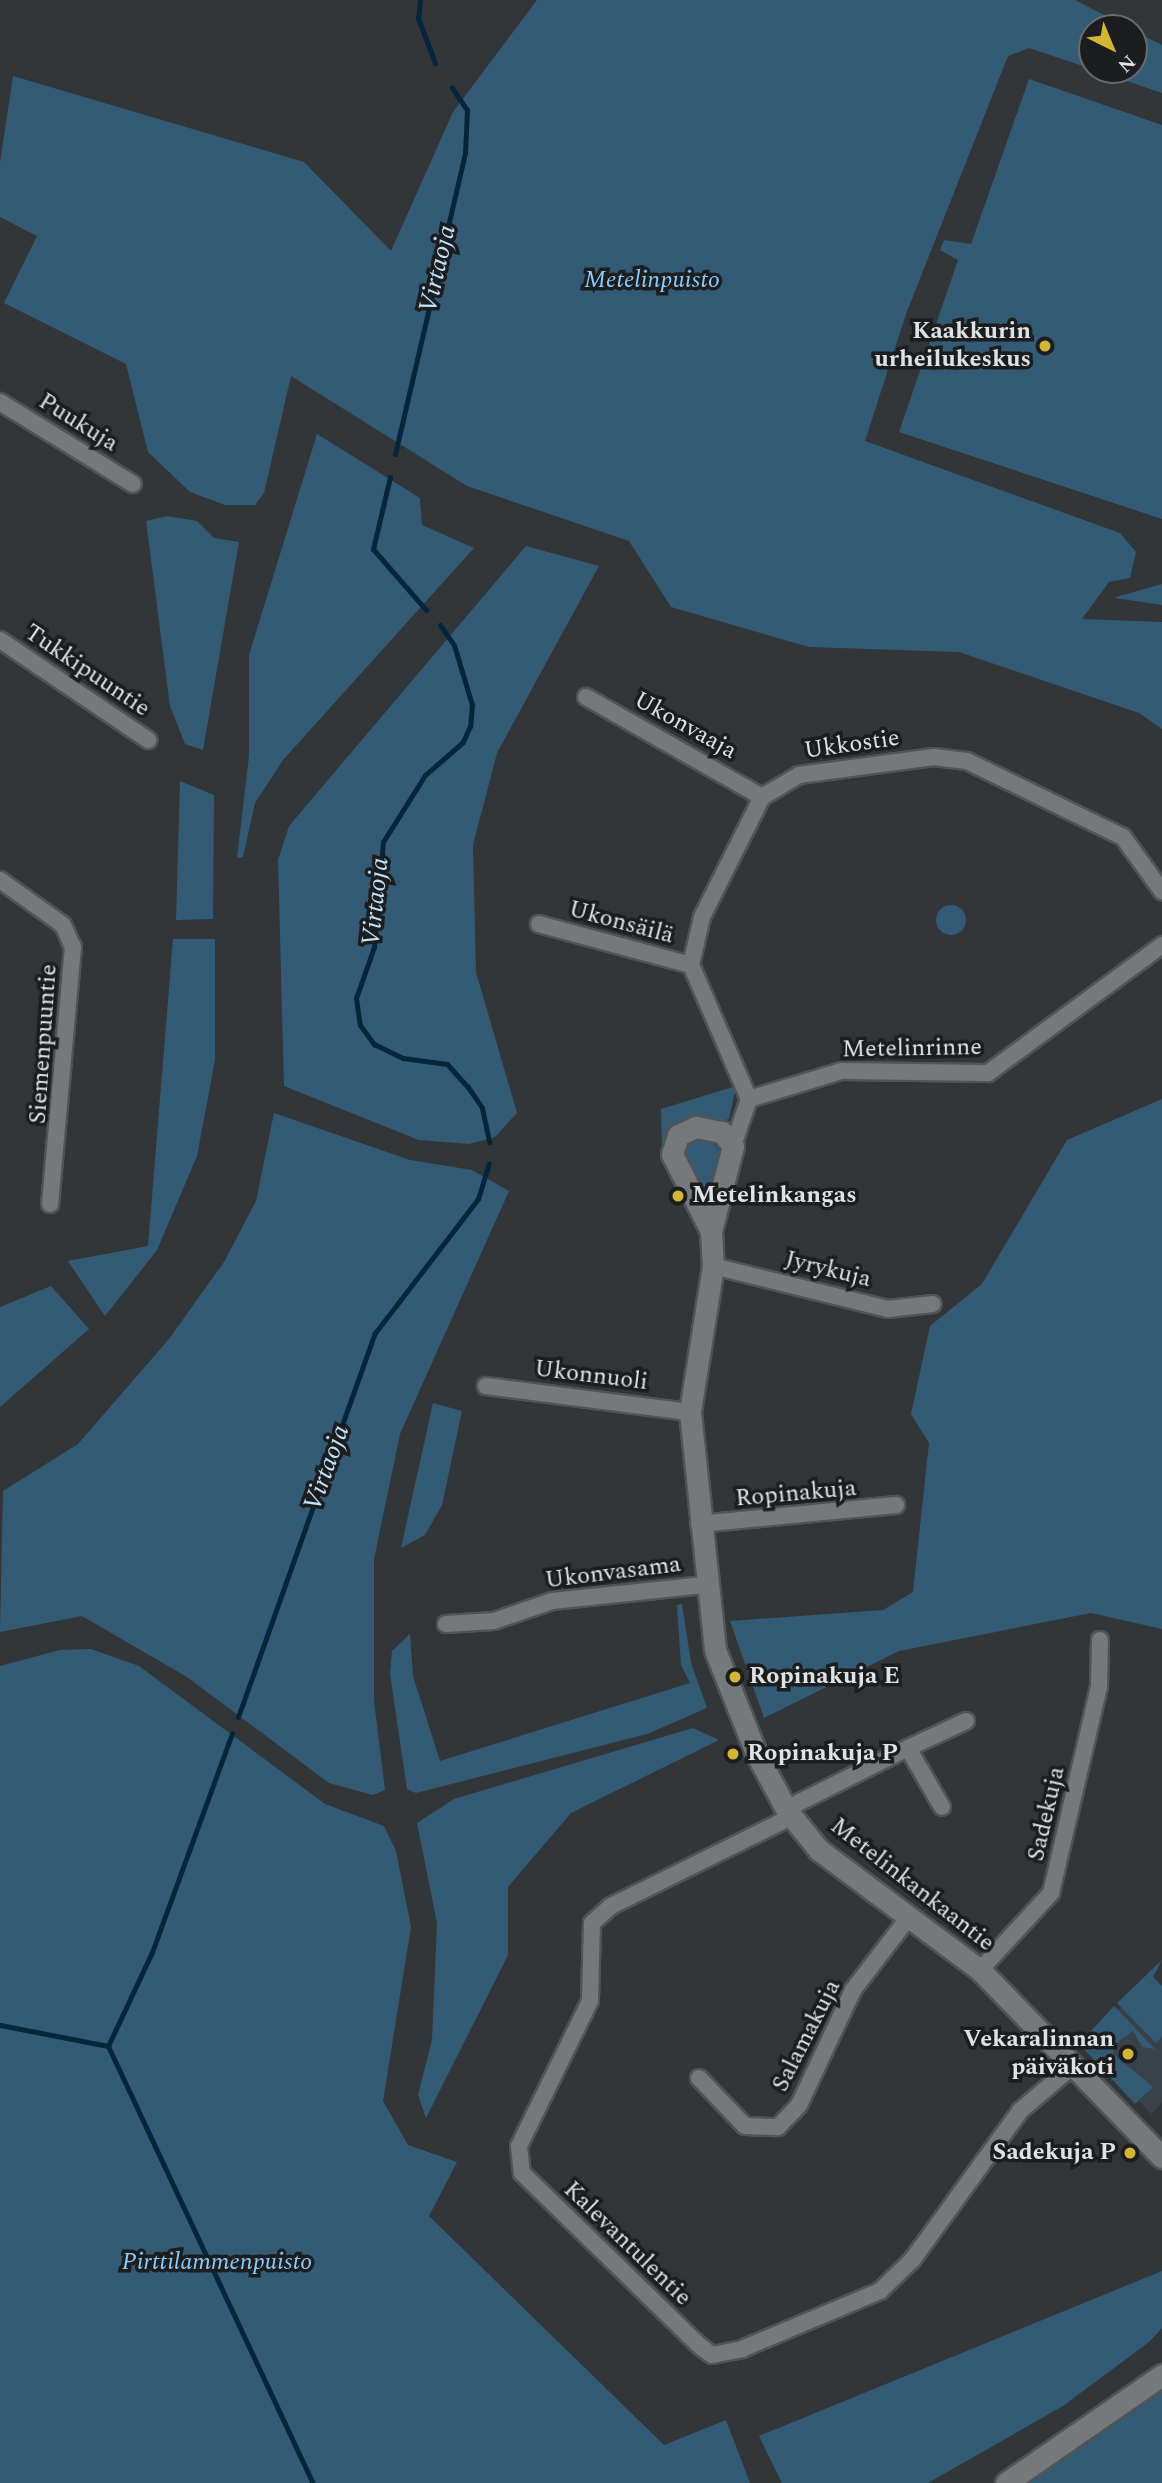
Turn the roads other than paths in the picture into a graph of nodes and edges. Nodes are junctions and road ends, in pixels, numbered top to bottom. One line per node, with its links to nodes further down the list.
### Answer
1 (0, 402): 2 (street, Puukuja)
2 (133, 484)
3 (0, 640): 5 (street, Tukkipuuntie)
4 (586, 697): 6 (street, Ukonvaaja)
5 (148, 740)
6 (762, 796): 8 (street, Ukkostie); 11 (street)
7 (0, 880): 14 (street, Siemenpuuntie)
8 (1162, 891)
9 (539, 924): 11 (street, Ukonsäilä)
10 (1162, 945): 12 (street, Metelinrinne)
11 (691, 965): 12 (street)
12 (749, 1099): 13 (street)
13 (733, 1146): 15 (street, Metelinkankaantie); 15 (street, Metelinkankaantie)
14 (50, 1204)
15 (711, 1231): 16 (street, Metelinkankaantie)
16 (713, 1266): 17 (street, Jyrykuja); 19 (street, Metelinkankaantie)
17 (933, 1304)
18 (486, 1386): 19 (street, Ukonnuoli)
19 (690, 1412): 21 (street, Metelinkankaantie)
20 (896, 1505): 21 (street, Ropinakuja)
21 (699, 1524): 22 (street, Metelinkankaantie)
22 (704, 1585): 23 (street, Ukonvasama); 28 (street, Metelinkankaantie)
23 (446, 1624)
24 (1100, 1640): 30 (street, Sadekuja)
25 (966, 1721): 26 (street, Kalevantulentie)
26 (908, 1748): 27 (street); 28 (street, Kalevantulentie)
27 (942, 1807)
28 (789, 1813): 29 (street, Metelinkankaantie); 31 (street, Kalevantulentie)
29 (909, 1917): 30 (street, Metelinkankaantie); 32 (street, Salamakuja)
30 (980, 1970): 31 (street, Metelinkankaantie)
31 (1075, 2064): 33 (street, Metelinkankaantie)
32 (699, 2078)
33 (1162, 2157)
34 (1162, 2375): 35 (street)
35 (1006, 2483)

